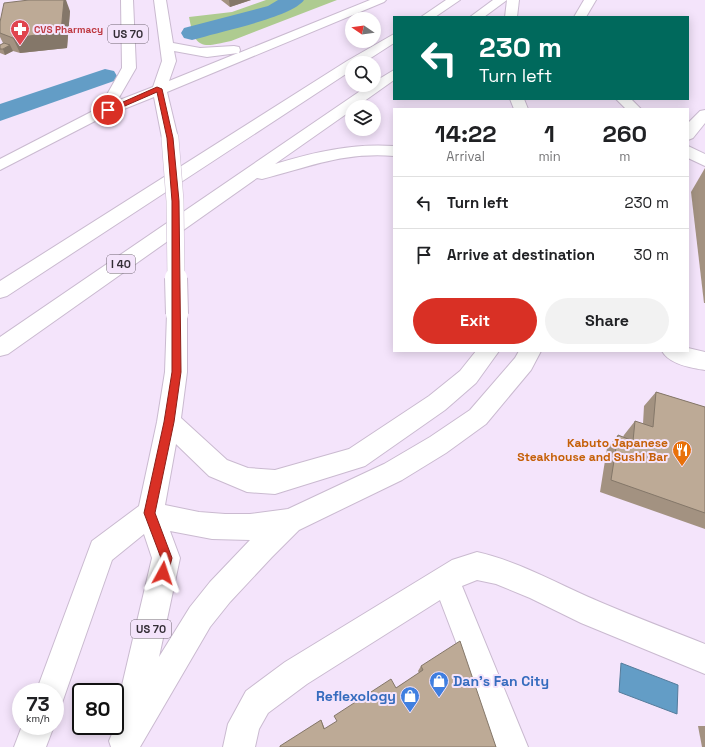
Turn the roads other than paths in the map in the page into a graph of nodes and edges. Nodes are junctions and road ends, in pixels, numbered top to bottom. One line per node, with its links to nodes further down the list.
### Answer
1 (127, 0): 16 (main road, US 70)
2 (160, 0): 14 (main road, US 70)
3 (380, 0): 13 (main road)
4 (454, 0): 8 (main road)
5 (501, 0): 9 (main road)
6 (513, 0): 10 (main road)
7 (590, 0): 11 (main road)
8 (429, 16)
9 (477, 16)
10 (511, 16)
11 (581, 16)
12 (393, 39): 15 (main road)
13 (273, 43): 14 (main road); 19 (main road)
14 (166, 45): 19 (main road, US 70)
15 (366, 56)
16 (130, 68): 19 (main road); 23 (main road)
17 (345, 69): 30 (main road)
18 (393, 75): 29 (main road, I 40)
19 (149, 82): 23 (main road); 36 (main road, bridge)
20 (624, 100): 21 (main road)
21 (633, 108)
22 (705, 114): 24 (main road)
23 (94, 116): 28 (main road)
24 (693, 131)
25 (393, 151): 29 (main road)
26 (689, 152): 27 (main road)
27 (705, 161)
28 (0, 165)
29 (242, 180): 31 (main road, I 40)
30 (0, 291)
31 (0, 348)
32 (487, 352): 36 (main road)
33 (530, 352): 38 (main road)
34 (675, 352): 35 (main road)
35 (705, 361)
36 (169, 422): 37 (main road)
37 (150, 513): 38 (main road); 41 (main road); 43 (main road, US 70)
38 (290, 521): 43 (main road)
39 (446, 580): 40 (main road); 45 (main road); 46 (main road)
40 (705, 659)
41 (53, 683)
42 (35, 735): 44 (main road)
43 (124, 744)
44 (30, 747)
45 (239, 747)
46 (512, 747)

